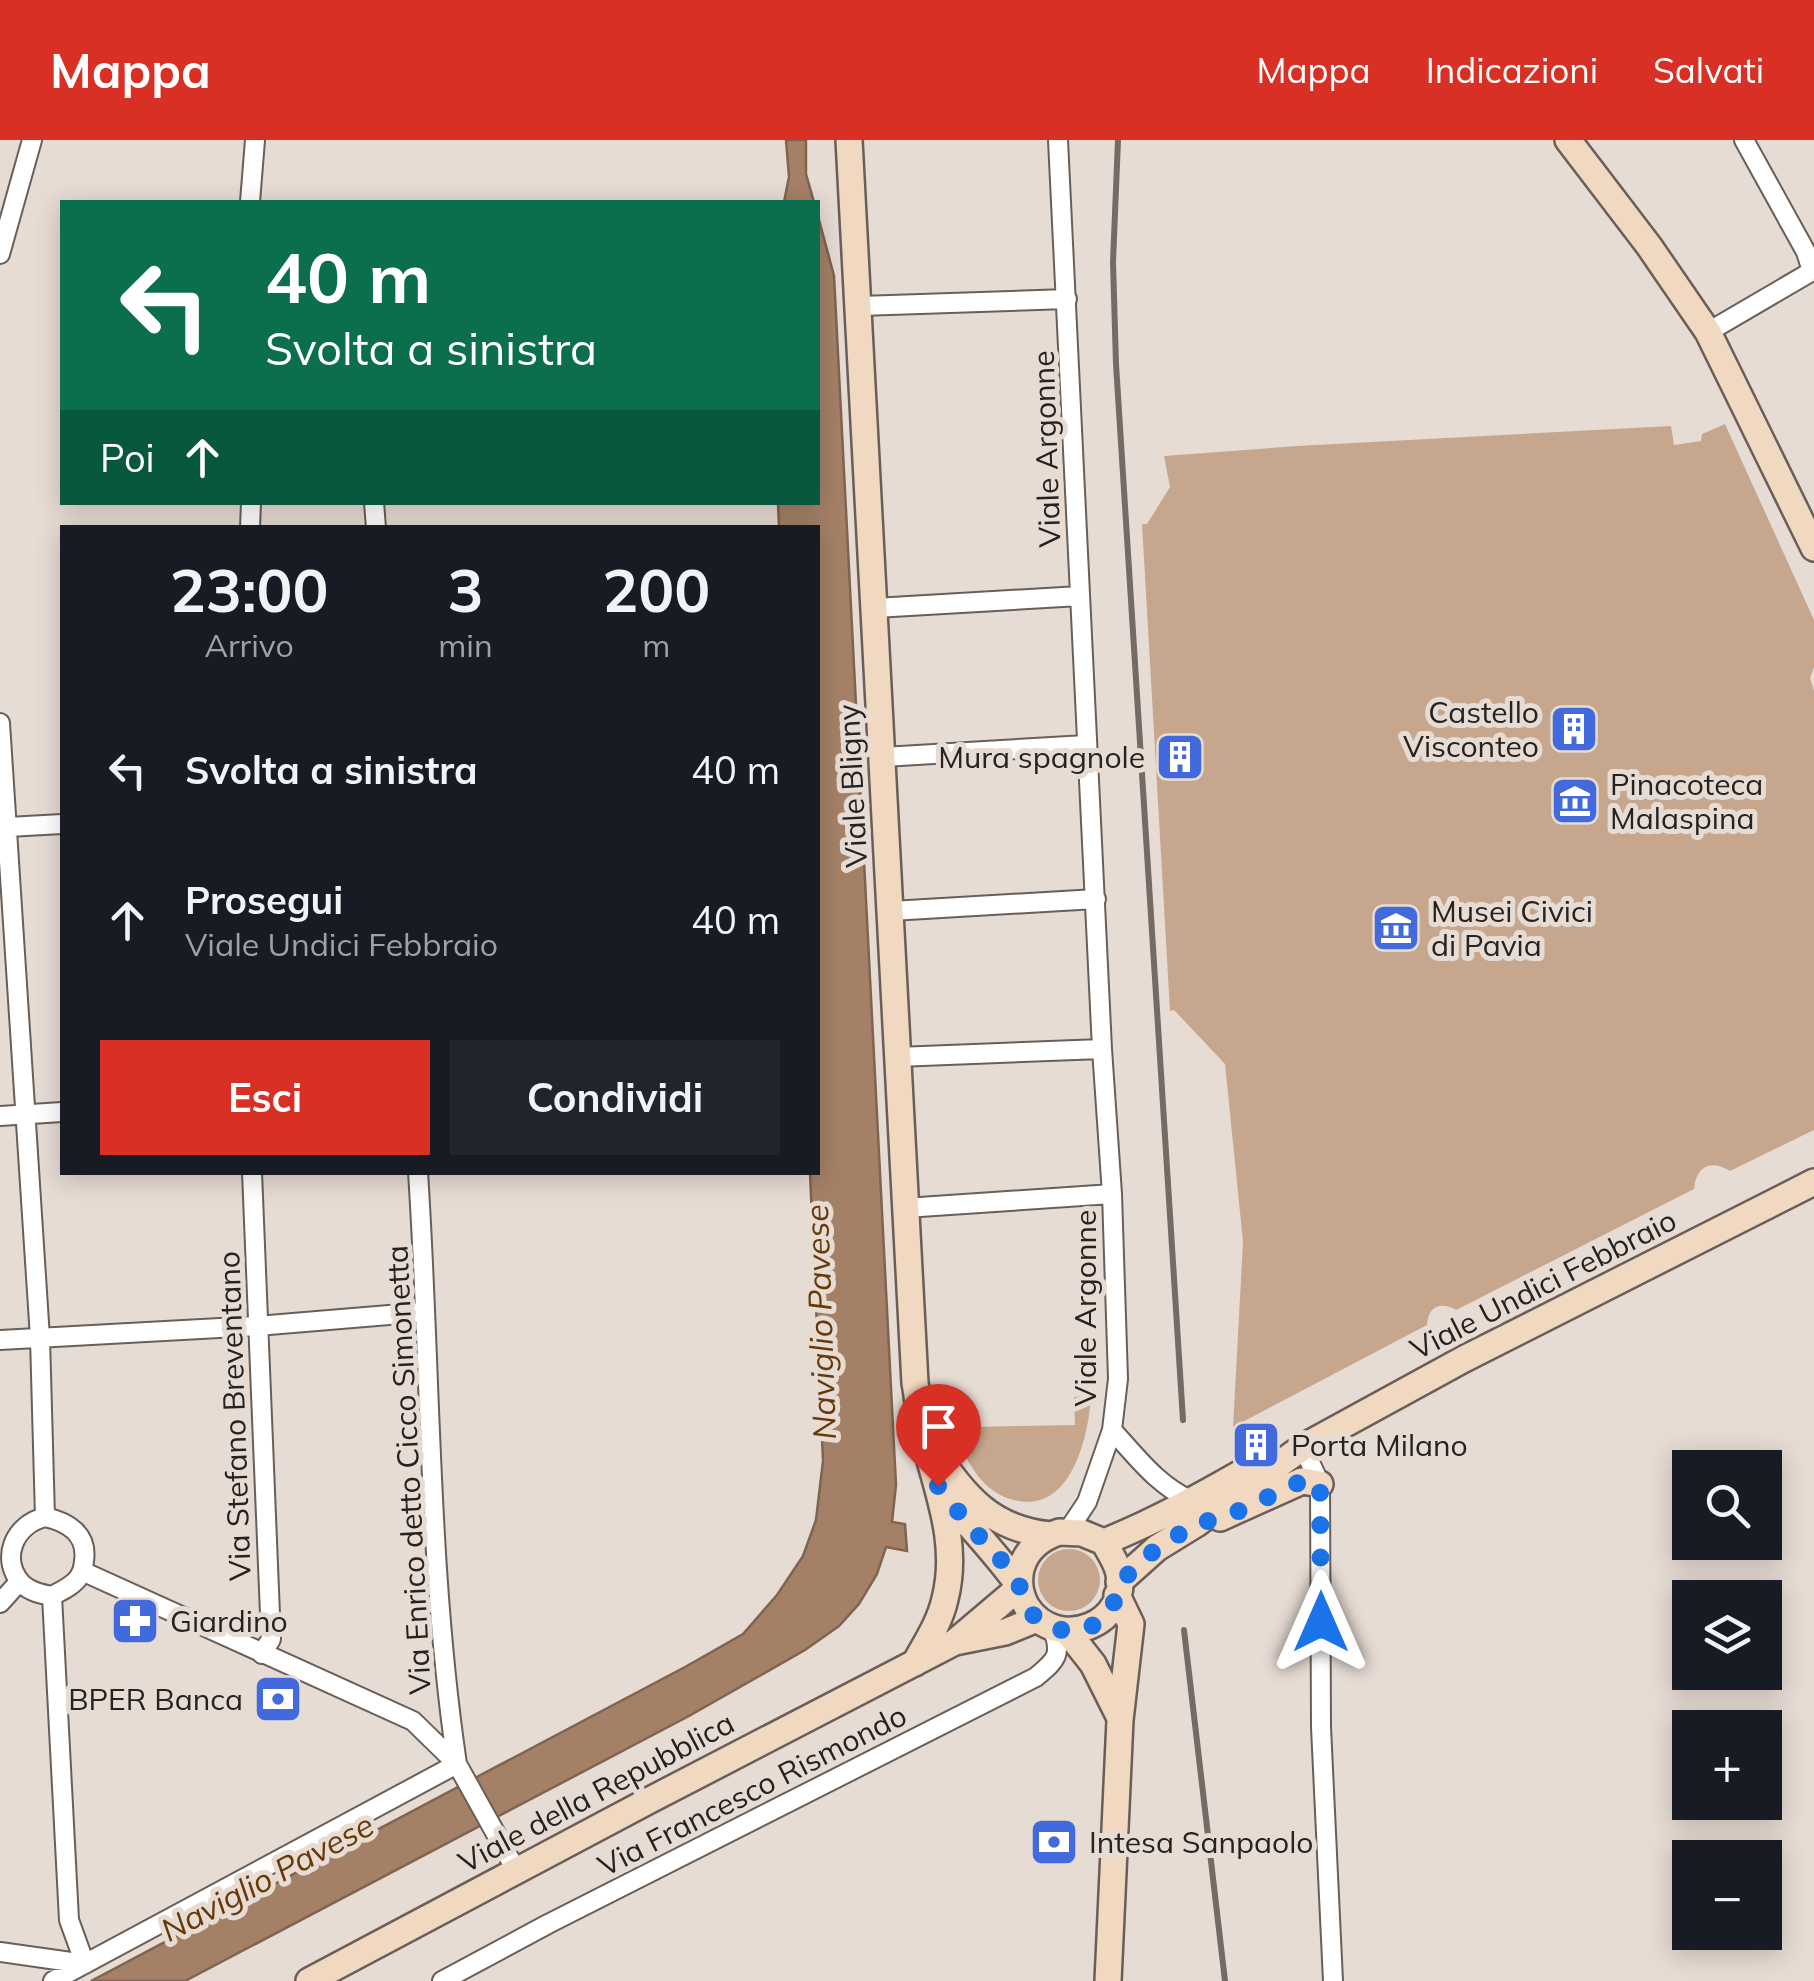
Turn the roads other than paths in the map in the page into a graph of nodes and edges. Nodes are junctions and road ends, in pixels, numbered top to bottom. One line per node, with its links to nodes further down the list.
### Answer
1 (32, 140): 8 (street)
2 (255, 140): 7 (street)
3 (849, 140): 12 (street, Viale Bligny)
4 (1058, 140): 11 (street, Viale Argonne)
5 (1568, 140): 13 (street)
6 (1744, 140): 10 (street)
7 (250, 200)
8 (4, 225): 9 (street)
9 (0, 254)
10 (1813, 271): 13 (street)
11 (1067, 299): 12 (street); 15 (street, Viale Argonne)
12 (860, 306): 16 (street, Viale Bligny)
13 (1708, 332): 14 (street)
14 (1814, 548)
15 (1080, 596): 16 (street); 18 (street, Viale Argonne)
16 (875, 608): 19 (street, Viale Bligny)
17 (0, 723): 20 (street)
18 (1086, 745): 19 (street); 24 (street, Viale Argonne)
19 (883, 758): 25 (street, Viale Bligny)
20 (2, 799): 22 (street)
21 (60, 824): 22 (street)
22 (8, 827): 23 (street)
23 (4, 858): 29 (street)
24 (1096, 899): 25 (street); 26 (street, Viale Argonne)
25 (891, 910): 27 (street, Viale Bligny)
26 (1102, 1049): 27 (street); 34 (street, Viale Argonne)
27 (897, 1057): 35 (street, Viale Bligny)
28 (60, 1112): 29 (street)
29 (26, 1114): 30 (street); 38 (street)
30 (0, 1116)
31 (252, 1175): 37 (street, Via Stefano Breventano)
32 (418, 1175): 36 (street, Via Enrico detto Cicco Simonetta)
33 (1814, 1182): 42 (street, Viale Undici Febbraio)
34 (1112, 1194): 35 (street, Viale Argonne); 41 (street, Viale Argonne)
35 (905, 1208): 40 (street, Viale Bligny)
36 (425, 1312): 37 (street); 61 (street, Via Enrico detto Cicco Simonetta)
37 (257, 1326): 38 (street); 58 (street, Via Stefano Breventano)
38 (40, 1338): 39 (street); 46 (street)
39 (0, 1340)
40 (922, 1429): 44 (street, Viale Bligny); 47 (street, Viale Bligny)
41 (1112, 1430): 45 (street); 47 (street, Viale Argonne)
42 (1303, 1447): 43 (street); 45 (street, Viale Undici Febbraio)
43 (1320, 1484): 45 (street); 69 (street)
44 (938, 1486): 52 (street, Viale Bligny); 59 (street, Viale Bligny)
45 (1194, 1512): 48 (street, Viale Undici Febbraio); 53 (street, Viale Undici Febbraio)
46 (45, 1517): 49 (street); 50 (street)
47 (1059, 1533): 48 (street); 52 (street)
48 (1104, 1542): 53 (street)
49 (4, 1558): 51 (street)
50 (82, 1571): 54 (street); 58 (street)
51 (19, 1582): 54 (street); 55 (street)
52 (1020, 1587): 56 (street); 57 (street)
53 (1118, 1588): 56 (street); 60 (street)
54 (52, 1596): 64 (street)
55 (0, 1603)
56 (1052, 1626): 57 (street); 60 (street); 67 (street, Via Francesco Rismondo)
57 (955, 1642): 59 (street, Viale della Repubblica)
58 (262, 1654): 61 (street)
59 (914, 1663): 62 (street, Viale della Repubblica)
60 (1120, 1720): 68 (street)
61 (461, 1770): 62 (street); 64 (street)
62 (516, 1870): 66 (street, Viale della Repubblica)
63 (0, 1952): 64 (street)
64 (85, 1964): 65 (street)
65 (54, 1981)
66 (309, 1981)
67 (442, 1981)
68 (1108, 1981)
69 (1334, 1981)

